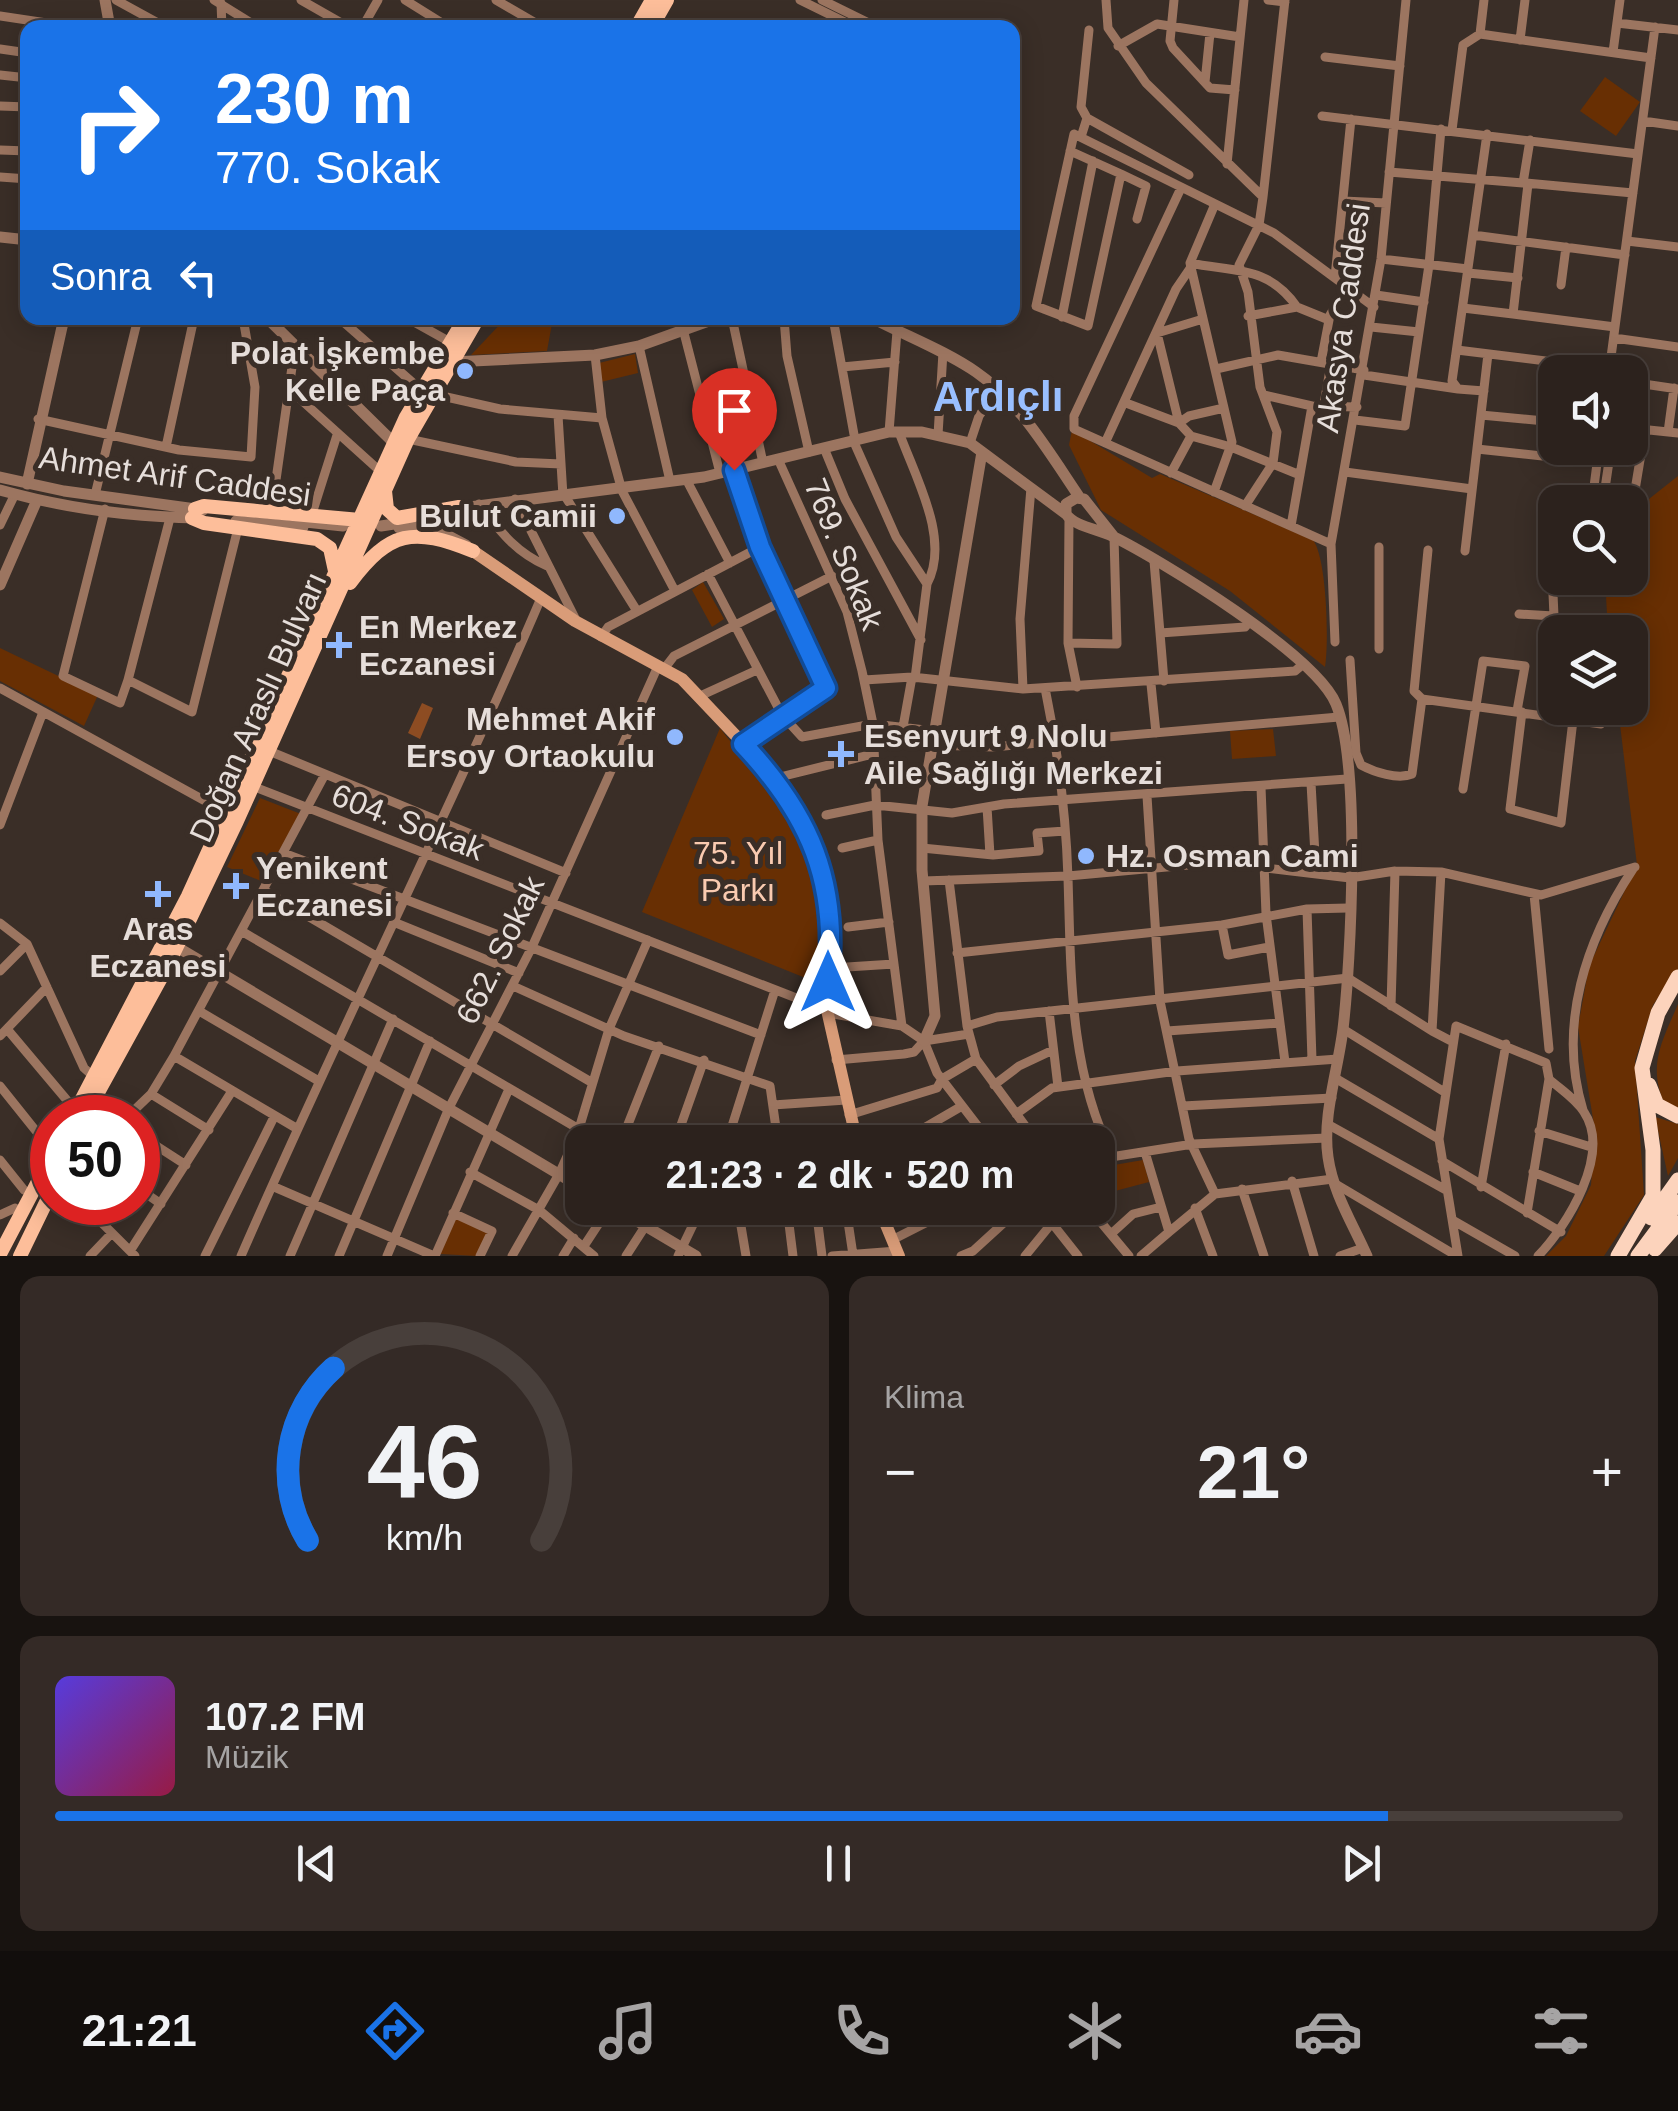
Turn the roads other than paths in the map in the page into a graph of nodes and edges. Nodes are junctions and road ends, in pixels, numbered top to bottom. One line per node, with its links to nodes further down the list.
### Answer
1 (116, 0): 19 (street)
2 (300, 0): 21 (street)
3 (405, 0): 22 (street)
4 (496, 0): 23 (street)
5 (800, 0): 24 (street)
6 (822, 0): 25 (street)
7 (1106, 0): 35 (street)
8 (1174, 0): 27 (street)
9 (1244, 0): 33 (street)
10 (1268, 0): 15 (street)
11 (1406, 0): 39 (street, Akasya Caddesi)
12 (1484, 0): 32 (street)
13 (1525, 0): 34 (street)
14 (1620, 0): 26 (street)
15 (1285, 1): 64 (street)
16 (218, 2): 20 (street)
17 (0, 16): 18 (street)
18 (27, 20)
19 (152, 20)
20 (246, 20)
21 (336, 20)
22 (437, 20)
23 (530, 20)
24 (841, 20)
25 (863, 20)
26 (1617, 22): 28 (street); 36 (street)
27 (1171, 28): 31 (street); 35 (street); 40 (street)
28 (1655, 28): 30 (street); 38 (street)
29 (1089, 30): 43 (street)
30 (1678, 30)
31 (1210, 33): 33 (street); 40 (street)
32 (1480, 34): 34 (street); 48 (street)
33 (1240, 37): 41 (street)
34 (1520, 40): 36 (street)
35 (1118, 46): 55 (street)
36 (1613, 52): 38 (street)
37 (1325, 57): 39 (street)
38 (1651, 58): 45 (street)
39 (1400, 66): 46 (street, Akasya Caddesi)
40 (1205, 82): 41 (street)
41 (1235, 90): 55 (street)
42 (1322, 116): 44 (street)
43 (1087, 118): 50 (street); 58 (street)
44 (1351, 118): 46 (street); 65 (street)
45 (1643, 122): 47 (street); 53 (street)
46 (1394, 123): 48 (street); 56 (street, Akasya Caddesi)
47 (1678, 126)
48 (1447, 129): 49 (street); 59 (street)
49 (1487, 134): 51 (street); 60 (street)
50 (1077, 136): 52 (street); 62 (street)
51 (1530, 140): 53 (street); 61 (street)
52 (1070, 151): 54 (street); 92 (street)
53 (1638, 154): 63 (street)
54 (1093, 161): 57 (street); 92 (street)
55 (1227, 164): 64 (street)
56 (1389, 172): 59 (street); 66 (street, Akasya Caddesi)
57 (1121, 174): 68 (street); 92 (street)
58 (1189, 175)
59 (1438, 178): 60 (street); 78 (street)
60 (1480, 182): 61 (street); 70 (street)
61 (1526, 183): 63 (street); 72 (street)
62 (1181, 188): 67 (street); 163 (street)
63 (1633, 193): 71 (street)
64 (1263, 198): 69 (street)
65 (1343, 201): 66 (street); 81 (street)
66 (1386, 203): 76 (street, Akasya Caddesi)
67 (1215, 204): 69 (street); 77 (street)
68 (1137, 219)
69 (1259, 225): 79 (street); 81 (street)
70 (1473, 235): 72 (street); 80 (street)
71 (1627, 241): 73 (street); 75 (street)
72 (1522, 242): 74 (street); 82 (street)
73 (1678, 247)
74 (1566, 248): 75 (street); 83 (street)
75 (1625, 255): 113 (street)
76 (1381, 259): 78 (street); 85 (street, Akasya Caddesi)
77 (1191, 265): 79 (street); 93 (street); 114 (street)
78 (1430, 265): 80 (street); 86 (street)
79 (1240, 268): 87 (street); 91 (street)
80 (1468, 271): 82 (street); 89 (street)
81 (1335, 277): 84 (street)
82 (1518, 278): 90 (street)
83 (1561, 285)
84 (1347, 286): 88 (street); 94 (street)
85 (1376, 295): 86 (street); 88 (street, Akasya Caddesi)
86 (1424, 302): 112 (street)
87 (1297, 307): 91 (street); 94 (street)
88 (1374, 308): 109 (street, Akasya Caddesi)
89 (1462, 308): 90 (street); 119 (street)
90 (1514, 314): 113 (street)
91 (1248, 316): 124 (street)
92 (1062, 318)
93 (1203, 320): 114 (street); 130 (street)
94 (1329, 320): 128 (street)
95 (62, 325): 149 (street)
96 (136, 325): 156 (street)
97 (192, 325): 164 (street)
98 (244, 325): 164 (street)
99 (274, 325): 116 (street)
100 (347, 325): 139 (street)
101 (420, 325): 115 (street)
102 (461, 325): 115 (main road, Doğan Araslı Bulvarı)
103 (474, 325): 126 (main road, Doğan Araslı Bulvarı)
104 (695, 325): 110 (street)
105 (733, 325): 172 (street)
106 (785, 325): 169 (street)
107 (834, 325): 129 (street)
108 (885, 325): 111 (street)
109 (1371, 327): 112 (street); 131 (street, Akasya Caddesi)
110 (683, 329): 117 (street); 178 (street)
111 (897, 331): 120 (street); 127 (street)
112 (1419, 332): 132 (street)
113 (1614, 332): 118 (street); 123 (street)
114 (1157, 333): 141 (street); 152 (street)
115 (450, 342): 139 (main road, Doğan Araslı Bulvarı)
116 (295, 346): 134 (street); 161 (street)
117 (639, 346): 121 (street); 183 (street)
118 (1678, 346)
119 (1457, 350): 122 (street); 135 (street)
120 (943, 352): 137 (street); 157 (street)
121 (594, 354): 126 (street); 148 (street)
122 (1488, 354): 125 (street); 138 (street)
123 (1612, 355)
124 (1258, 359): 128 (street); 130 (street); 140 (street)
125 (1538, 361)
126 (452, 362): 139 (main road, Doğan Araslı Bulvarı)
127 (895, 362): 129 (street); 154 (street)
128 (1326, 363): 131 (street); 142 (street)
129 (842, 366): 160 (street)
130 (1216, 368): 145 (street)
131 (1364, 373): 132 (street); 144 (street, Akasya Caddesi)
132 (1412, 382): 135 (street); 150 (street)
133 (1648, 385): 136 (street)
134 (289, 389): 158 (street); 204 (street)
135 (1458, 389): 138 (street)
136 (1676, 389): 155 (street)
137 (998, 390): 162 (street); 195 (street)
138 (1484, 391): 146 (street)
139 (427, 392): 147 (street); 161 (main road, Doğan Araslı Bulvarı)
140 (1264, 395): 143 (street); 173 (street)
141 (1126, 403): 152 (street); 163 (street)
142 (1324, 404): 143 (street); 144 (street)
143 (1312, 406): 180 (street)
144 (1358, 407): 150 (street, Akasya Caddesi)
145 (1224, 408): 152 (street); 165 (street)
146 (1481, 415): 151 (street); 167 (street)
147 (558, 416): 148 (street); 174 (street)
148 (602, 418): 185 (street)
149 (38, 419): 156 (street); 184 (street)
150 (1355, 420): 177 (street, Akasya Caddesi)
151 (1538, 420)
152 (1179, 423): 159 (street)
153 (1648, 430): 155 (street)
154 (894, 432): 157 (street); 160 (street); 227 (street)
155 (1673, 432)
156 (109, 435): 164 (street); 192 (street)
157 (938, 435): 162 (street)
158 (337, 436): 176 (street); 206 (street)
159 (1191, 436): 165 (street); 179 (street)
160 (854, 440): 166 (street); 227 (street)
161 (401, 441): 174 (street); 176 (main road, Doğan Araslı Bulvarı); 189 (main road, Doğan Araslı Bulvarı)
162 (970, 443): 170 (street)
163 (1105, 443): 179 (street)
164 (166, 447)
165 (1231, 447): 173 (street); 190 (street)
166 (824, 448): 169 (street); 241 (street)
167 (1477, 448): 168 (street); 187 (street)
168 (1538, 451)
169 (810, 452): 171 (street)
170 (982, 452): 186 (street); 253 (street)
171 (778, 460): 172 (street); 226 (street, 769. Sokak)
172 (763, 463): 175 (street)
173 (1273, 463): 180 (street); 199 (street)
174 (561, 464): 193 (street)
175 (734, 470): 178 (street); 217 (street)
176 (381, 472): 209 (main road, Doğan Araslı Bulvarı)
177 (1345, 472): 187 (street); 215 (street, Akasya Caddesi)
178 (720, 473): 182 (street)
179 (1171, 473): 190 (street)
180 (1300, 475): 211 (street)
181 (0, 477): 184 (street, Ahmet Arif Caddesi)
182 (686, 479): 183 (street); 222 (street)
183 (670, 482): 185 (street)
184 (27, 484): 192 (street, Ahmet Arif Caddesi)
185 (620, 487): 193 (street); 229 (street)
186 (1031, 488): 208 (street); 258 (street)
187 (1472, 489): 220 (street)
188 (0, 490): 191 (street, Ahmet Arif Caddesi)
189 (386, 490): 200 (main road); 232 (main road, Doğan Araslı Bulvarı)
190 (1214, 492): 199 (street)
191 (16, 494): 196 (street, Ahmet Arif Caddesi); 210 (street)
192 (96, 496): 197 (street, Ahmet Arif Caddesi)
193 (564, 496): 194 (street); 233 (street)
194 (516, 498): 198 (street); 223 (street)
195 (1080, 498): 202 (street); 208 (street)
196 (37, 500): 201 (street, Ahmet Arif Caddesi); 228 (street)
197 (142, 502): 203 (street, Ahmet Arif Caddesi); 205 (street)
198 (479, 504): 200 (street); 223 (street)
199 (1245, 506): 211 (street)
200 (455, 508): 216 (street); 216 (street)
201 (105, 510): 205 (street, Ahmet Arif Caddesi); 250 (street)
202 (1090, 510): 208 (street); 214 (street)
203 (193, 513): 204 (main road); 207 (street, Ahmet Arif Caddesi); 212 (main road); 213 (street, Ahmet Arif Caddesi)
204 (272, 515): 206 (main road)
205 (142, 516): 207 (street, Ahmet Arif Caddesi)
206 (312, 517): 209 (main road)
207 (170, 518): 250 (street)
208 (1071, 518): 214 (street); 243 (street)
209 (360, 520): 225 (main road, Doğan Araslı Bulvarı)
210 (0, 525)
211 (1291, 526): 215 (street)
212 (238, 528): 225 (main road); 250 (street)
213 (343, 528)
214 (1114, 537): 221 (street); 243 (street)
215 (1332, 544): 242 (street, Akasya Caddesi)
216 (468, 546): 230 (main road); 232 (main road)
217 (760, 547): 222 (street); 231 (street)
218 (1379, 547): 244 (street)
219 (1428, 550): 260 (street)
220 (1464, 552)
221 (1154, 561): 237 (street); 239 (street)
222 (730, 563): 224 (street)
223 (547, 566): 236 (street)
224 (708, 574): 229 (street); 238 (street)
225 (334, 576): 291 (main road, Doğan Araslı Bulvarı)
226 (832, 576): 231 (street); 251 (street, 769. Sokak)
227 (927, 584): 241 (street)
228 (0, 585)
229 (675, 591): 233 (street)
230 (541, 598): 236 (main road); 294 (street)
231 (782, 598): 238 (street); 265 (street)
232 (337, 599): 274 (main road, Doğan Araslı Bulvarı)
233 (638, 611): 240 (street)
234 (1519, 614): 235 (street)
235 (1538, 615)
236 (575, 621): 240 (main road)
237 (1250, 621): 239 (street); 246 (street)
238 (735, 623): 247 (street); 248 (street)
239 (1160, 632): 252 (street)
240 (601, 637): 247 (main road)
241 (921, 640): 249 (street)
242 (1335, 642)
243 (1068, 643): 255 (street)
244 (1379, 650)
245 (1350, 660): 260 (street)
246 (1301, 666): 252 (street); 266 (street)
247 (661, 667): 259 (main road); 307 (street, 662. Sokak)
248 (757, 670): 259 (street); 265 (street)
249 (914, 678): 251 (street); 253 (street); 269 (street)
250 (128, 680)
251 (864, 680): 267 (street, 769. Sokak)
252 (1164, 681): 254 (street)
253 (945, 683): 258 (street); 271 (street)
254 (1151, 684): 255 (street); 270 (street)
255 (1077, 687): 257 (street)
256 (0, 688): 262 (street)
257 (1045, 688): 258 (street); 272 (street)
258 (1023, 689)
259 (700, 696): 273 (main road)
260 (1422, 699): 261 (street)
261 (1475, 705): 263 (street); 263 (street); 283 (street)
262 (43, 712): 284 (street); 291 (street)
263 (1519, 712): 264 (street); 268 (street)
264 (1538, 713)
265 (782, 715): 267 (street); 273 (street)
266 (1338, 718): 270 (street); 278 (street)
267 (873, 724): 269 (street); 275 (street, 769. Sokak)
268 (1568, 725)
269 (903, 727): 271 (street)
270 (1156, 733): 272 (street)
271 (934, 738): 272 (street); 289 (street)
272 (1056, 739): 286 (street)
273 (743, 744): 277 (main road)
274 (268, 751): 276 (street); 281 (main road, Doğan Araslı Bulvarı)
275 (873, 754): 277 (street); 287 (street, 769. Sokak)
276 (324, 776): 290 (street); 294 (street)
277 (776, 778): 353 (main road)
278 (1347, 779): 279 (street); 309 (street)
279 (1312, 782): 282 (street); 306 (street)
280 (0, 785): 284 (street)
281 (252, 786): 290 (street, 604. Sokak); 329 (main road, Doğan Araslı Bulvarı)
282 (1261, 787): 285 (street); 302 (street)
283 (1464, 788)
284 (11, 790): 293 (street)
285 (1147, 796): 286 (street); 303 (street)
286 (1062, 802): 288 (street); 295 (street)
287 (875, 806): 289 (street); 292 (street); 296 (street, 769. Sokak)
288 (987, 807): 289 (street); 300 (street)
289 (922, 809): 298 (street)
290 (309, 811): 299 (street); 301 (street, 604. Sokak)
291 (227, 813): 384 (main road, Doğan Araslı Bulvarı)
292 (826, 814)
293 (0, 824)
294 (441, 825): 301 (street); 307 (street)
295 (1065, 831): 300 (street); 308 (street)
296 (878, 840): 297 (street); 319 (street, 769. Sokak)
297 (842, 848)
298 (922, 848): 300 (street); 311 (street)
299 (286, 854): 312 (street); 314 (street)
300 (990, 855)
301 (428, 856): 314 (street); 315 (street, 604. Sokak)
302 (1265, 863): 303 (street); 306 (street); 318 (street)
303 (1150, 868): 308 (street); 325 (street)
304 (1394, 871): 305 (street); 309 (street); 350 (street)
305 (1441, 872): 313 (street); 363 (street)
306 (1316, 873): 309 (street)
307 (566, 874): 315 (street, 662. Sokak)
308 (1068, 876): 310 (street); 327 (street)
309 (1350, 878): 316 (street)
310 (950, 880): 311 (street); 332 (street)
311 (923, 881): 366 (street)
312 (266, 891): 324 (street); 333 (street)
313 (1534, 894): 372 (street); 409 (street)
314 (407, 900): 321 (street); 330 (street)
315 (552, 904): 326 (street, 604. Sokak); 330 (street, 662. Sokak)
316 (1348, 908): 317 (street); 340 (street)
317 (1308, 909): 318 (street); 341 (street)
318 (1266, 914): 322 (street); 331 (street)
319 (889, 922): 323 (street); 334 (street, 769. Sokak)
320 (0, 923): 328 (street)
321 (396, 923): 333 (street); 338 (street)
322 (1222, 925): 325 (street); 331 (street)
323 (848, 927)
324 (243, 932): 337 (street); 348 (street)
325 (1154, 934): 327 (street); 349 (street)
326 (648, 940): 343 (street); 346 (street, 604. Sokak)
327 (1069, 942): 332 (street); 351 (street)
328 (26, 944): 336 (street); 344 (street)
329 (177, 947): 337 (street); 402 (main road, Doğan Araslı Bulvarı)
330 (532, 947): 338 (street, 662. Sokak); 343 (street)
331 (1269, 947): 345 (street)
332 (957, 953): 361 (street)
333 (378, 956): 348 (street); 356 (street)
334 (894, 964): 335 (street); 358 (street, 769. Sokak)
335 (847, 967)
336 (0, 971)
337 (220, 972): 352 (street); 368 (street)
338 (519, 973): 342 (street, 662. Sokak)
339 (1678, 977): 532 (highway)
340 (1348, 978): 341 (street); 350 (street); 360 (street)
341 (1306, 983): 345 (street); 378 (street)
342 (513, 986): 356 (street, 662. Sokak); 359 (street)
343 (629, 986): 359 (street); 365 (street)
344 (47, 987): 364 (street); 384 (street)
345 (1274, 988): 349 (street); 357 (street)
346 (775, 990): 353 (street, 604. Sokak); 365 (street)
347 (1678, 990): 413 (highway)
348 (357, 998): 355 (street); 368 (street)
349 (1160, 1001): 351 (street); 362 (street)
350 (1391, 1006): 363 (street)
351 (1074, 1008): 354 (street); 391 (street)
352 (199, 1011): 374 (street); 388 (street)
353 (828, 1011): 358 (street, 604. Sokak); 377 (main road)
354 (1049, 1011): 361 (street); 373 (street)
355 (393, 1019): 367 (street); 381 (street)
356 (492, 1024): 382 (street, 662. Sokak); 390 (street)
357 (1279, 1024): 362 (street); 380 (street)
358 (902, 1026): 366 (street)
359 (609, 1029): 371 (street); 390 (street)
360 (1343, 1029): 379 (street); 398 (street)
361 (968, 1030): 366 (street); 375 (street)
362 (1167, 1031): 383 (street)
363 (1432, 1031): 369 (street)
364 (4, 1032): 400 (street)
365 (761, 1035): 385 (street)
366 (924, 1040): 377 (street); 387 (street)
367 (430, 1041): 382 (street); 392 (street)
368 (335, 1042): 381 (street); 388 (street)
369 (1453, 1042): 370 (street); 398 (street)
370 (1506, 1044): 389 (street); 450 (street)
371 (659, 1046): 376 (street); 417 (street)
372 (1549, 1049)
373 (1053, 1050): 393 (street); 395 (street)
374 (174, 1056): 397 (street); 399 (street)
375 (976, 1058): 387 (street); 393 (street)
376 (704, 1060): 385 (street); 418 (street)
377 (836, 1060): 404 (main road)
378 (1312, 1060): 379 (street); 380 (street)
379 (1338, 1060): 386 (street)
380 (1285, 1062): 383 (street)
381 (371, 1064): 392 (street); 459 (street)
382 (470, 1065): 396 (street); 408 (street, 662. Sokak)
383 (1177, 1071): 391 (street); 407 (street)
384 (94, 1076): 401 (main road, Doğan Araslı Bulvarı)
385 (748, 1076): 405 (street); 419 (street)
386 (1335, 1078): 403 (street); 431 (street)
387 (942, 1079): 406 (street); 411 (street)
388 (317, 1080): 426 (street)
389 (1549, 1080): 409 (street); 430 (street)
390 (591, 1082): 416 (street)
391 (1084, 1082): 395 (street); 425 (street)
392 (410, 1085): 408 (street); 469 (street)
393 (994, 1085): 410 (street)
394 (0, 1086): 414 (street)
395 (1058, 1087): 410 (street)
396 (509, 1089): 415 (street); 428 (street)
397 (232, 1091): 412 (street); 427 (street)
398 (1446, 1093): 431 (street)
399 (152, 1094): 427 (street)
400 (59, 1095)
401 (86, 1095)
402 (89, 1095)
403 (1332, 1098): 407 (street); 429 (street)
404 (846, 1100): 405 (street); 411 (main road)
405 (773, 1105): 420 (street)
406 (962, 1106): 422 (street); 423 (street)
407 (1183, 1106): 432 (street)
408 (449, 1108): 428 (street); 492 (street, 662. Sokak)
409 (1584, 1110): 433 (street)
410 (1016, 1114): 424 (street)
411 (849, 1115): 421 (main road)
412 (274, 1116): 426 (street); 503 (street)
413 (1678, 1116)
414 (30, 1125)
415 (567, 1125)
416 (580, 1125)
417 (629, 1125)
418 (681, 1125)
419 (732, 1125)
420 (776, 1125)
421 (852, 1125)
422 (929, 1125)
423 (974, 1125)
424 (1024, 1125)
425 (1100, 1125)
426 (296, 1128): 449 (street)
427 (209, 1130): 440 (street)
428 (487, 1131): 441 (street); 443 (street)
429 (1328, 1131): 432 (street); 447 (street); 453 (street)
430 (1539, 1131): 433 (street); 442 (street)
431 (1440, 1139): 437 (street)
432 (1193, 1144): 435 (street); 455 (street)
433 (1590, 1147): 454 (street)
434 (160, 1148): 440 (street)
435 (1145, 1152): 436 (street); 460 (street)
436 (1115, 1157)
437 (1440, 1159): 450 (street); 453 (street)
438 (0, 1160): 452 (street)
439 (565, 1162): 443 (street)
440 (186, 1165): 458 (street)
441 (470, 1172): 463 (street); 465 (street)
442 (1534, 1172): 454 (street); 464 (street)
443 (560, 1174): 444 (street); 463 (street)
444 (565, 1177)
445 (1678, 1180): 532 (highway)
446 (1292, 1181): 447 (street); 451 (street); 527 (street)
447 (1333, 1181): 497 (street); 529 (street)
448 (30, 1182): 452 (main road)
449 (272, 1186): 459 (street); 504 (street)
450 (1481, 1187): 464 (street)
451 (1242, 1189): 455 (street); 526 (street)
452 (24, 1190): 461 (main road)
453 (1446, 1190): 468 (street)
454 (1580, 1190): 487 (street)
455 (1215, 1194): 462 (street)
456 (30, 1196): 498 (main road)
457 (1678, 1202): 533 (highway)
458 (161, 1204): 499 (street)
459 (313, 1204): 469 (street); 505 (street)
460 (1161, 1207): 486 (street); 489 (street)
461 (15, 1208): 466 (street); 490 (main road)
462 (1195, 1208): 486 (street); 496 (street)
463 (539, 1210): 491 (street); 510 (street)
464 (1528, 1213): 487 (street)
465 (453, 1214): 508 (street); 509 (street)
466 (0, 1215)
467 (30, 1215): 500 (main road)
468 (1454, 1221): 529 (street); 530 (street)
469 (354, 1222): 492 (street); 506 (street)
470 (1678, 1223): 534 (highway)
471 (35, 1225): 501 (main road)
472 (103, 1225): 488 (street)
473 (599, 1225): 493 (street)
474 (646, 1225): 495 (street); 513 (street)
475 (693, 1225): 495 (street)
476 (741, 1225): 515 (street)
477 (788, 1225): 516 (street)
478 (818, 1225): 517 (street)
479 (848, 1225): 519 (street)
480 (886, 1225): 494 (main road)
481 (931, 1225): 494 (street)
482 (1001, 1225): 520 (street)
483 (1041, 1225): 521 (street)
484 (1053, 1225): 522 (street)
485 (1103, 1225): 489 (street)
486 (1169, 1232): 524 (street)
487 (1561, 1232): 531 (street)
488 (111, 1234): 499 (street); 502 (street)
489 (1111, 1234): 523 (street)
490 (0, 1236)
491 (574, 1238): 493 (street); 511 (street)
492 (394, 1240): 507 (street, 662. Sokak); 508 (street)
493 (584, 1246): 512 (street)
494 (896, 1249): 519 (street)
495 (682, 1251): 514 (street)
496 (1211, 1251): 525 (street)
497 (1367, 1253): 528 (street)
498 (0, 1254)
499 (132, 1254)
500 (8, 1256)
501 (20, 1256)
502 (90, 1256)
503 (205, 1256)
504 (241, 1256)
505 (290, 1256)
506 (339, 1256)
507 (387, 1256)
508 (434, 1256)
509 (480, 1256)
510 (512, 1256)
511 (563, 1256)
512 (594, 1256)
513 (626, 1256)
514 (696, 1256)
515 (746, 1256)
516 (793, 1256)
517 (822, 1256)
518 (832, 1256): 519 (street)
519 (853, 1256)
520 (962, 1256)
521 (1025, 1256)
522 (1078, 1256)
523 (1128, 1256)
524 (1142, 1256)
525 (1200, 1256)
526 (1264, 1256)
527 (1314, 1256)
528 (1340, 1256)
529 (1457, 1256)
530 (1514, 1256)
531 (1538, 1256)
532 (1620, 1256)
533 (1638, 1256)
534 (1650, 1256)

